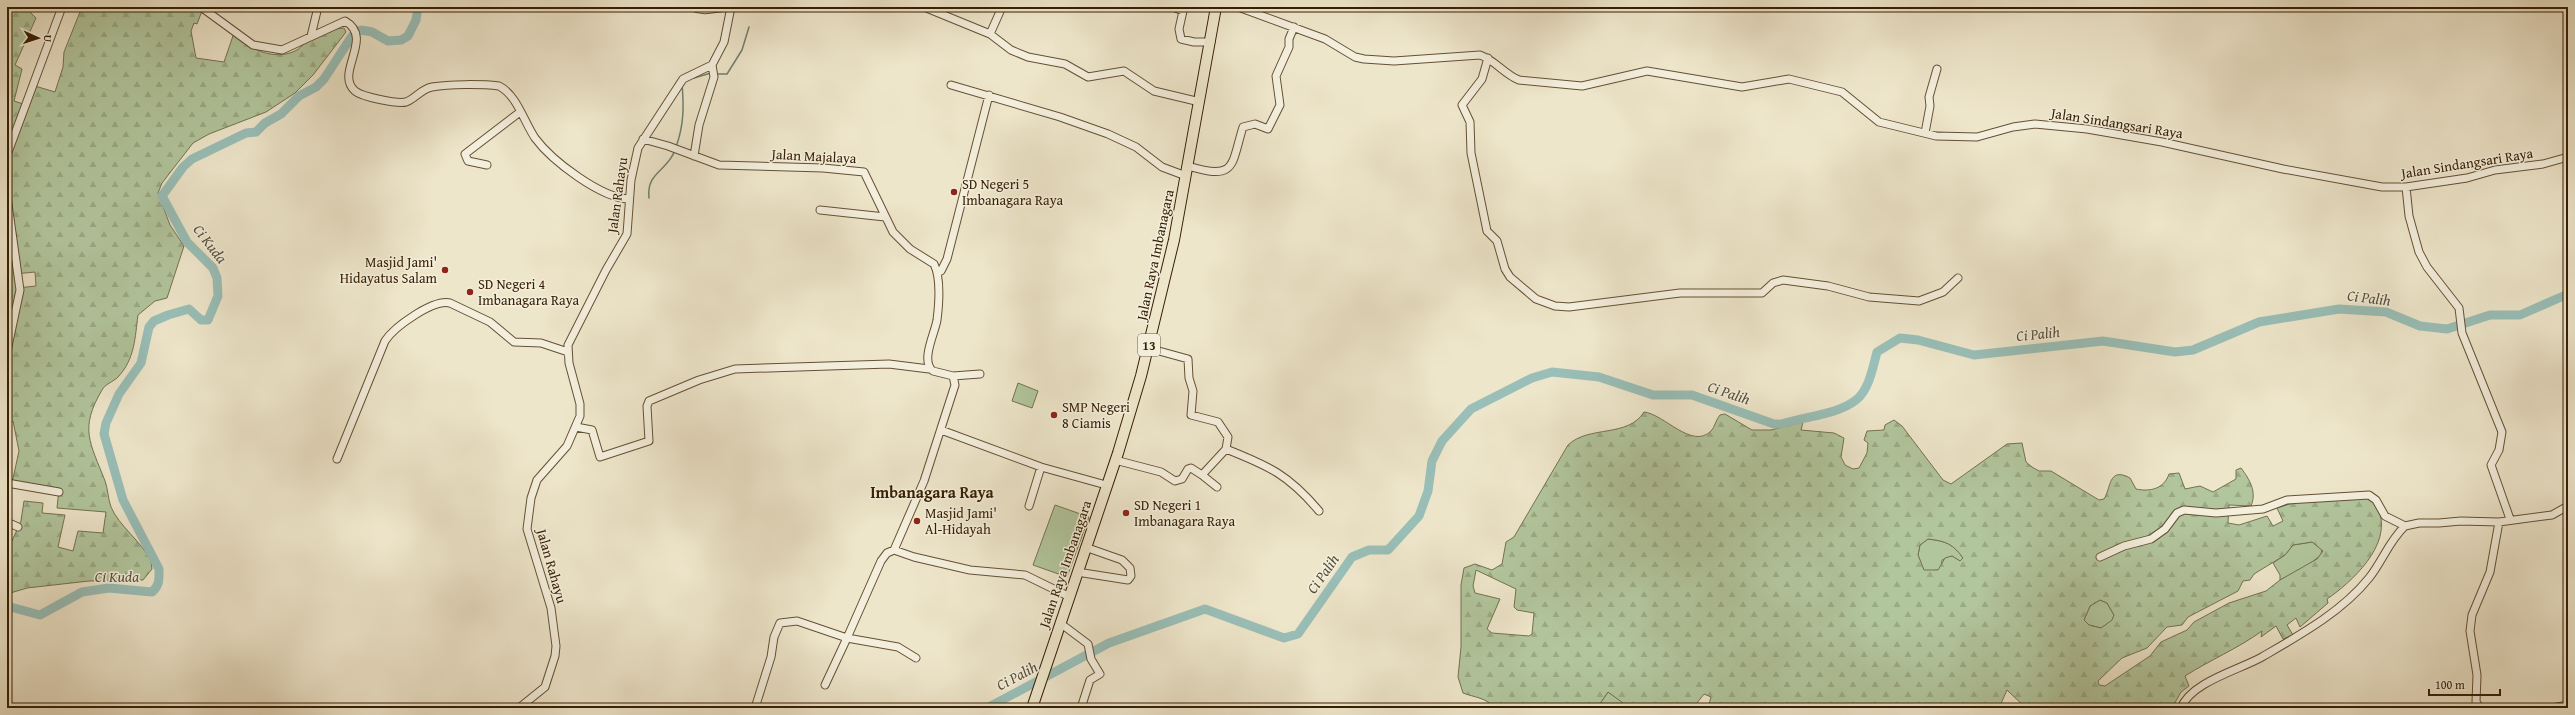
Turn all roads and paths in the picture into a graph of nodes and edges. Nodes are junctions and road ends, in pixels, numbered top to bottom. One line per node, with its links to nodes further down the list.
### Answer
1 (62, 7): 24 (street)
2 (201, 7): 13 (street)
3 (318, 7): 13 (street)
4 (692, 7): 5 (street)
5 (731, 7): 17 (street)
6 (924, 7): 12 (street)
7 (1002, 7): 12 (street)
8 (1172, 7): 14 (street)
9 (1216, 7): 14 (highway, Jalan Raya Imbanagara / 13)
10 (1238, 7): 11 (street)
11 (1294, 27): 15 (street); 28 (street)
12 (990, 34): 20 (street)
13 (311, 36): 21 (street)
14 (1211, 42): 20 (highway, Jalan Raya Imbanagara / 13)
15 (1488, 58): 22 (street, Jalan Sindangsari Raya); 35 (street)
16 (1937, 68): 22 (street)
17 (714, 70): 23 (street, Jalan Rahayu); 25 (street)
18 (951, 85): 19 (street)
19 (989, 95): 28 (street); 34 (street)
20 (1200, 102): 28 (highway, Jalan Raya Imbanagara / 13)
21 (520, 112): 27 (street); 31 (street)
22 (1925, 133): 29 (street, Jalan Sindangsari Raya)
23 (643, 139): 25 (street, Jalan Majalaya); 31 (street, Jalan Rahayu)
24 (7, 155)
25 (694, 156): 33 (street, Jalan Majalaya)
26 (2568, 156): 29 (street, Jalan Sindangsari Raya)
27 (487, 165)
28 (1187, 171): 36 (highway, Jalan Raya Imbanagara / 13)
29 (2406, 187): 56 (street)
30 (7, 197): 37 (street)
31 (629, 199): 38 (street, Jalan Rahayu)
32 (820, 210): 33 (street)
33 (885, 217): 34 (street, Jalan Majalaya)
34 (937, 272): 39 (street)
35 (1958, 278)
36 (1148, 348): 44 (street); 46 (highway, Jalan Raya Imbanagara / 13)
37 (7, 351)
38 (568, 352): 42 (street, Jalan Rahayu); 45 (street)
39 (929, 368): 41 (street); 42 (street)
40 (980, 374): 41 (street)
41 (953, 376): 43 (street)
42 (576, 427): 71 (street, Jalan Rahayu)
43 (941, 430): 47 (street); 62 (street)
44 (1226, 449): 48 (street); 55 (street)
45 (337, 459)
46 (1115, 460): 48 (street); 50 (highway, Jalan Raya Imbanagara / 13)
47 (1041, 467): 50 (street); 53 (street)
48 (1202, 475): 51 (street)
49 (7, 483): 52 (street)
50 (1106, 485): 61 (highway, Jalan Raya Imbanagara / 13)
51 (1217, 487)
52 (59, 492)
53 (1029, 506)
54 (2568, 506): 56 (street)
55 (1319, 511)
56 (2510, 519): 58 (street)
57 (7, 522): 59 (street)
58 (2499, 522): 60 (street); 76 (street)
59 (18, 526)
60 (2404, 526): 63 (street); 75 (street)
61 (1085, 547): 64 (highway, Jalan Raya Imbanagara / 13); 64 (street)
62 (894, 550): 65 (street); 67 (street)
63 (2100, 557)
64 (1077, 572): 65 (highway, Jalan Raya Imbanagara / 13)
65 (1068, 596): 66 (highway, Jalan Raya Imbanagara / 13)
66 (1060, 623): 73 (highway, Jalan Raya Imbanagara / 13); 74 (street)
67 (847, 638): 68 (street); 69 (street); 72 (street)
68 (916, 658)
69 (825, 685)
70 (2568, 705): 77 (street)
71 (519, 708)
72 (756, 708)
73 (1032, 708)
74 (1081, 708)
75 (2181, 708)
76 (2480, 708)
77 (2552, 708)

